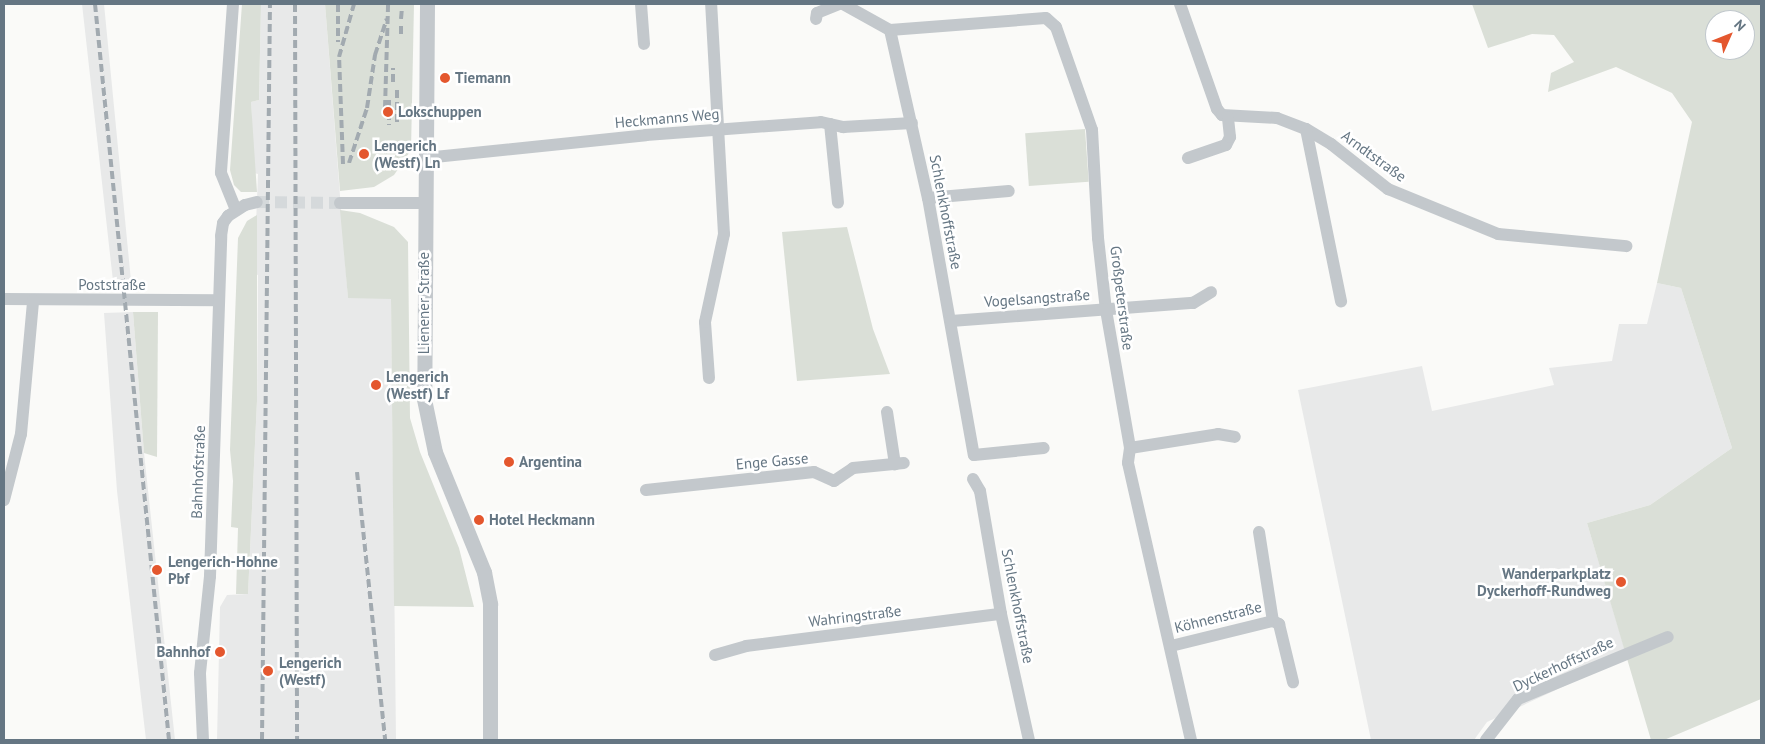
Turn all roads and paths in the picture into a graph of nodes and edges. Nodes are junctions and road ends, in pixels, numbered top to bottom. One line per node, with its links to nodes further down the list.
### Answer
1 (233, 4): 24 (street)
2 (427, 4): 16 (street, Lienener Straße)
3 (641, 4): 10 (street)
4 (710, 4): 15 (street)
5 (839, 4): 8 (street)
6 (843, 4): 9 (street)
7 (1180, 4): 11 (street)
8 (816, 19)
9 (890, 30): 12 (street, Schlenkhoffstraße); 31 (street, Großpeterstraße)
10 (644, 44)
11 (1228, 118): 14 (street, Arndtstraße); 17 (street)
12 (912, 123): 13 (street, Heckmanns Weg); 19 (street, Schlenkhoffstraße)
13 (830, 124): 15 (street, Heckmanns Weg); 23 (street)
14 (1306, 129): 25 (street, Arndtstraße); 30 (street)
15 (716, 130): 16 (street, Heckmanns Weg); 33 (street)
16 (425, 158): 22 (street, Lienener Straße)
17 (1188, 158)
18 (1008, 192): 19 (street)
19 (928, 198): 32 (street, Schlenkhoffstraße)
20 (257, 202): 24 (street)
21 (340, 203): 22 (street)
22 (424, 203): 49 (street, Lienener Straße)
23 (838, 203)
24 (236, 210): 28 (street, Bahnhofstraße)
25 (1626, 246)
26 (1212, 292): 31 (street, Vogelsangstraße)
27 (4, 299): 29 (street, Poststraße)
28 (219, 300): 29 (street, Poststraße); 48 (street, Bahnhofstraße)
29 (33, 301): 40 (street)
30 (1341, 301)
31 (1106, 310): 32 (street, Vogelsangstraße); 37 (street, Großpeterstraße)
32 (951, 321): 36 (street, Schlenkhoffstraße)
33 (709, 378)
34 (887, 412): 39 (street, Enge Gasse)
35 (1235, 437): 37 (street)
36 (1044, 448)
37 (1130, 448): 45 (street, Großpeterstraße)
38 (973, 479): 42 (street, Schlenkhoffstraße)
39 (646, 490)
40 (4, 500)
41 (1259, 532): 43 (street, Köhnenstraße)
42 (1001, 614): 46 (street, Wahringstraße); 50 (street, Schlenkhoffstraße)
43 (1273, 621): 45 (street, Köhnenstraße); 47 (street, Köhnenstraße)
44 (1668, 637): 52 (street, Dyckerhoffstraße)
45 (1171, 646): 51 (street, Großpeterstraße)
46 (715, 656)
47 (1293, 682)
48 (203, 740)
49 (490, 740)
50 (1029, 740)
51 (1191, 740)
52 (1486, 740)

